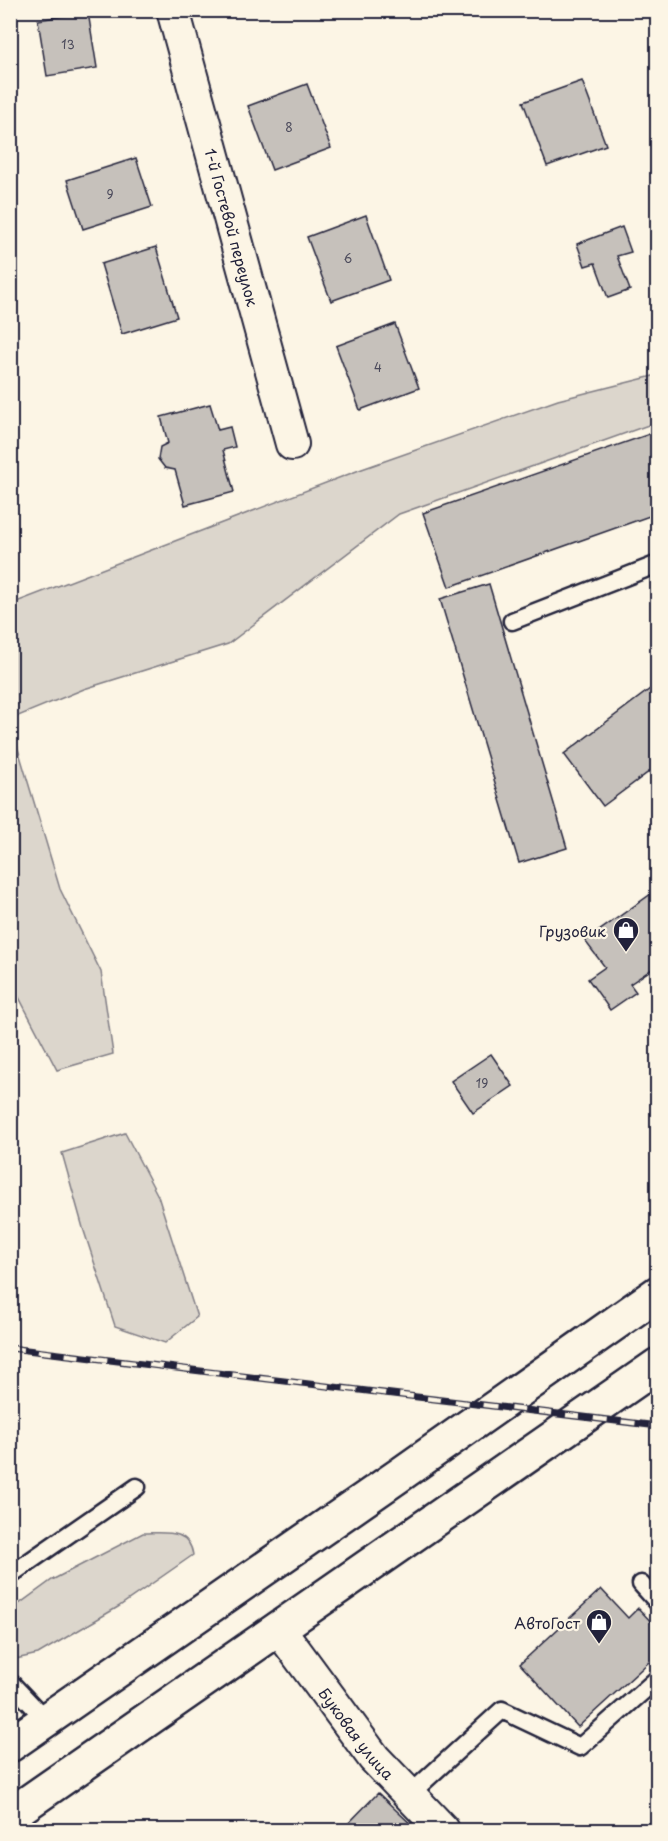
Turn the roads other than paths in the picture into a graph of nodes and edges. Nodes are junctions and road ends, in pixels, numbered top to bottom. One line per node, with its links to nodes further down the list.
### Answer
1 (173, 10): 2 (street, 1-й Гостевой переулок)
2 (292, 444)
3 (657, 564): 4 (lane)
4 (512, 621)
5 (657, 1293): 14 (highway)
6 (657, 1365): 11 (highway)
7 (137, 1487): 8 (lane)
8 (10, 1575)
9 (641, 1584): 10 (lane)
10 (657, 1603)
11 (279, 1629): 16 (street, Буковая улица); 17 (highway)
12 (657, 1678): 16 (lane)
13 (10, 1682): 14 (lane)
14 (46, 1720): 15 (highway)
15 (10, 1745)
16 (409, 1796): 18 (street, Буковая улица)
17 (10, 1815)
18 (443, 1830)

